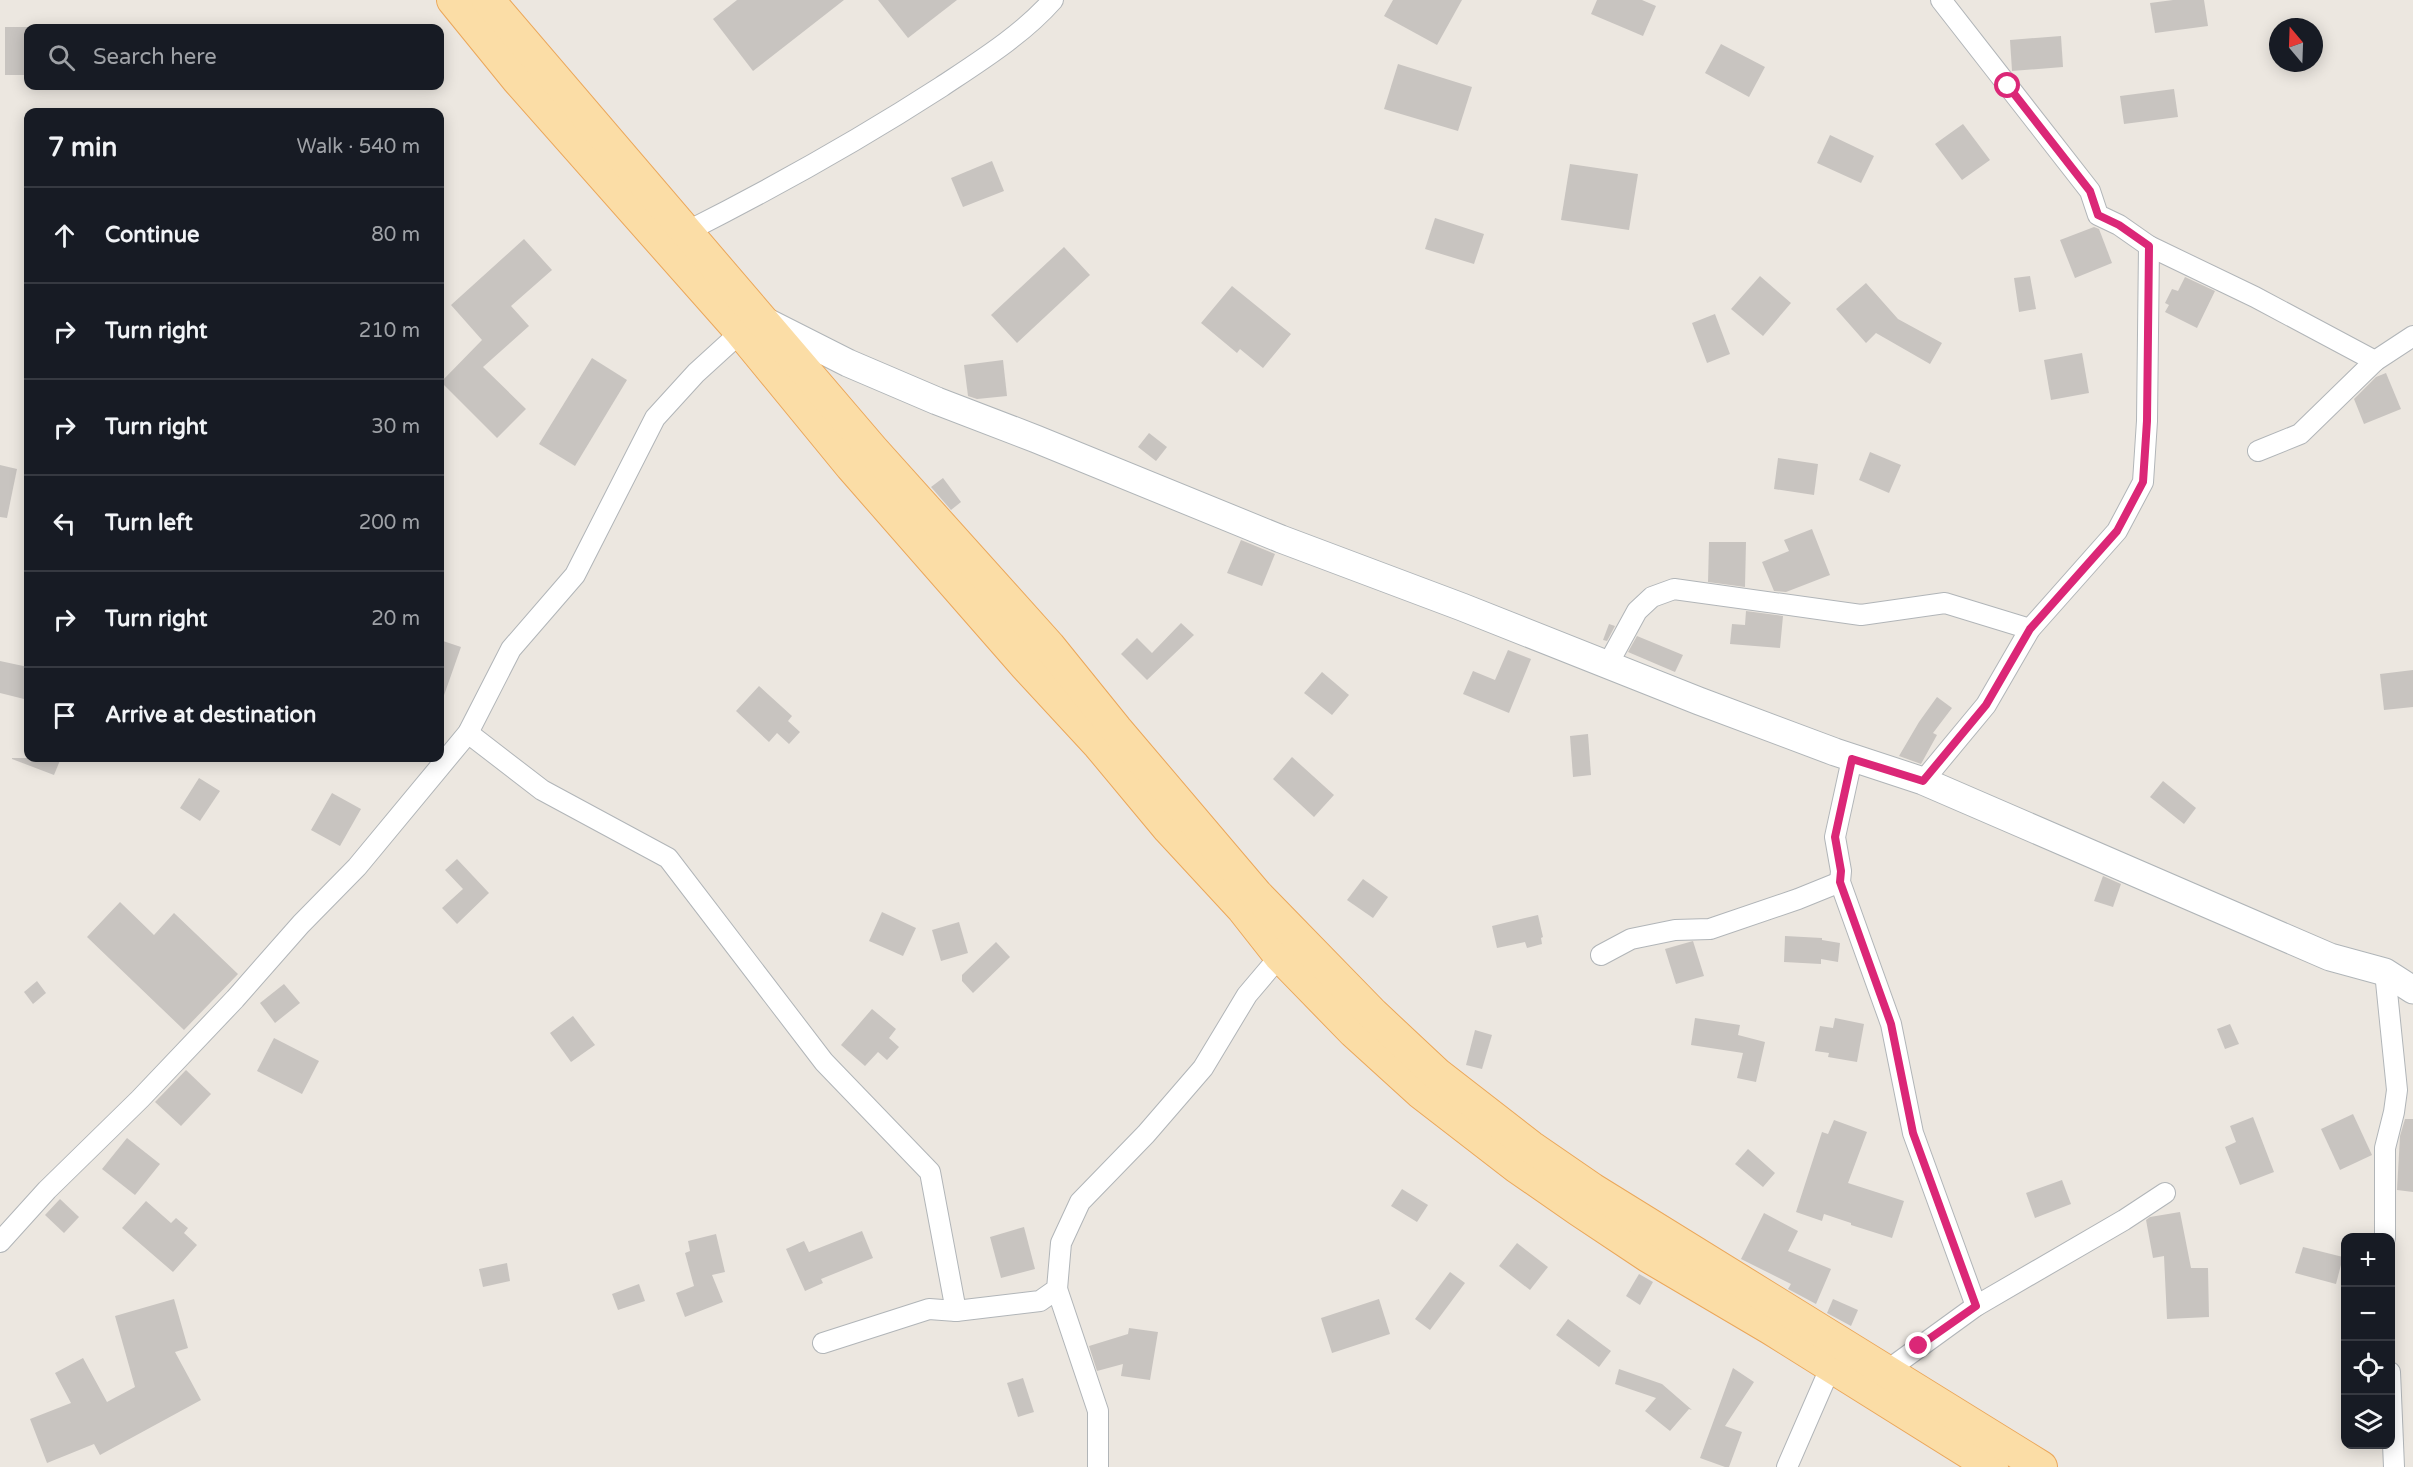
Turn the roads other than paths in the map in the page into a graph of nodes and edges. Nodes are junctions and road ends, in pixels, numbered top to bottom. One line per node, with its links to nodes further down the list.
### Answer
1 (453, 0): 7 (main road)
2 (488, 0): 5 (main road)
3 (1053, 0): 5 (street)
4 (1941, 0): 6 (street)
5 (686, 232): 7 (main road)
6 (2149, 246): 9 (street); 12 (street)
7 (751, 325): 11 (main road); 13 (main road); 14 (street)
8 (2413, 336): 9 (street)
9 (2375, 362): 10 (street)
10 (2258, 451)
11 (915, 517): 21 (main road); 32 (main road)
12 (2030, 629): 13 (street); 18 (street)
13 (1608, 664): 15 (main road)
14 (468, 733): 17 (street); 29 (street)
15 (1852, 759): 18 (main road); 19 (street)
16 (444, 762): 26 (street)
17 (444, 762)
18 (1923, 781): 22 (main road)
19 (1840, 882): 20 (street); 28 (street)
20 (1601, 955)
21 (1280, 956): 27 (street); 31 (main road)
22 (2385, 972): 23 (main road); 25 (street)
23 (2413, 990)
24 (2165, 1193): 28 (street)
25 (2385, 1233)
26 (0, 1242)
27 (1057, 1289): 29 (street); 34 (street)
28 (1976, 1306): 32 (street)
29 (956, 1311): 30 (street)
30 (824, 1343)
31 (1831, 1366): 35 (street); 36 (main road)
32 (1885, 1371): 37 (main road)
33 (2392, 1395): 38 (street)
34 (1098, 1467)
35 (1787, 1467)
36 (1992, 1467)
37 (2041, 1467)
38 (2394, 1467)

